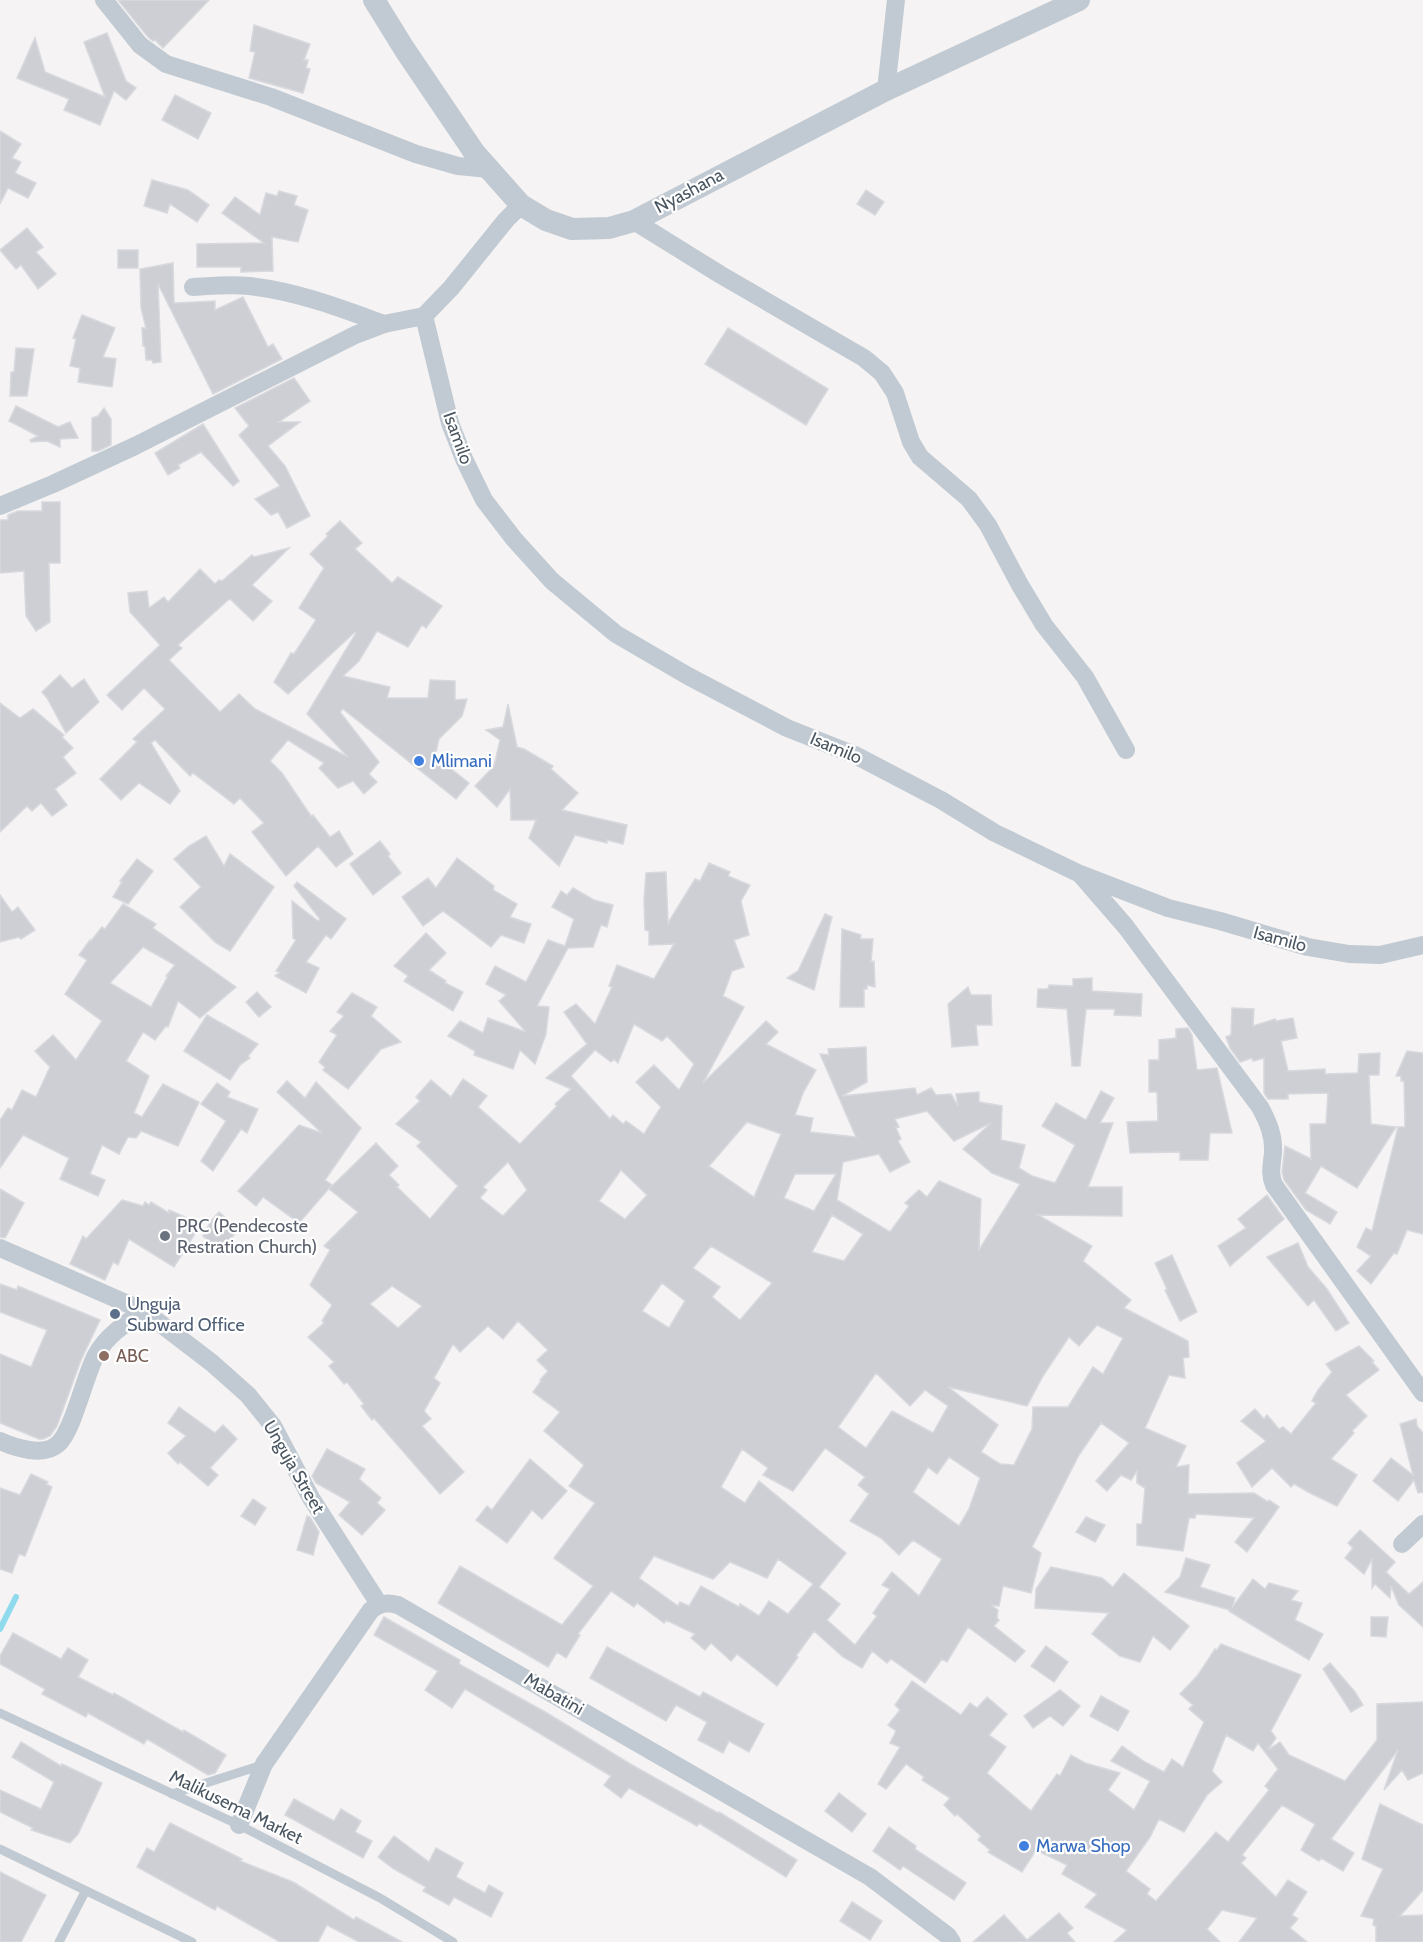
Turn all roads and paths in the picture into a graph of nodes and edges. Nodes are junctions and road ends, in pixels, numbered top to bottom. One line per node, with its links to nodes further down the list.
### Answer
1 (104, 0): 7 (street)
2 (374, 0): 7 (street, Nyashana)
3 (884, 0): 5 (street)
4 (1079, 0): 6 (street, Nyashana)
5 (895, 8): 6 (street)
6 (886, 90): 9 (street, Nyashana)
7 (489, 169): 8 (street, Nyashana)
8 (521, 205): 9 (street, Nyashana); 11 (street)
9 (634, 220): 14 (street)
10 (193, 287): 12 (street)
11 (424, 316): 12 (street); 15 (street, Isamilo)
12 (384, 324): 13 (street)
13 (0, 506)
14 (1126, 750)
15 (1080, 874): 16 (street, Isamilo); 19 (street)
16 (1423, 945)
17 (0, 1248): 18 (street, Unguja Street)
18 (144, 1311): 20 (street); 23 (street, Unguja Street)
19 (1423, 1393)
20 (0, 1441)
21 (1423, 1524): 22 (street)
22 (1402, 1544)
23 (379, 1604): 25 (street); 30 (street, Mabatini)
24 (0, 1713): 26 (lane, Malikusema Market)
25 (264, 1764): 26 (lane); 27 (street)
26 (172, 1794): 27 (lane, Malikusema Market)
27 (239, 1825): 33 (lane, Malikusema Market)
28 (0, 1849): 29 (lane)
29 (85, 1892): 31 (lane); 32 (lane)
30 (948, 1940)
31 (59, 1942)
32 (192, 1942)
33 (453, 1942)

